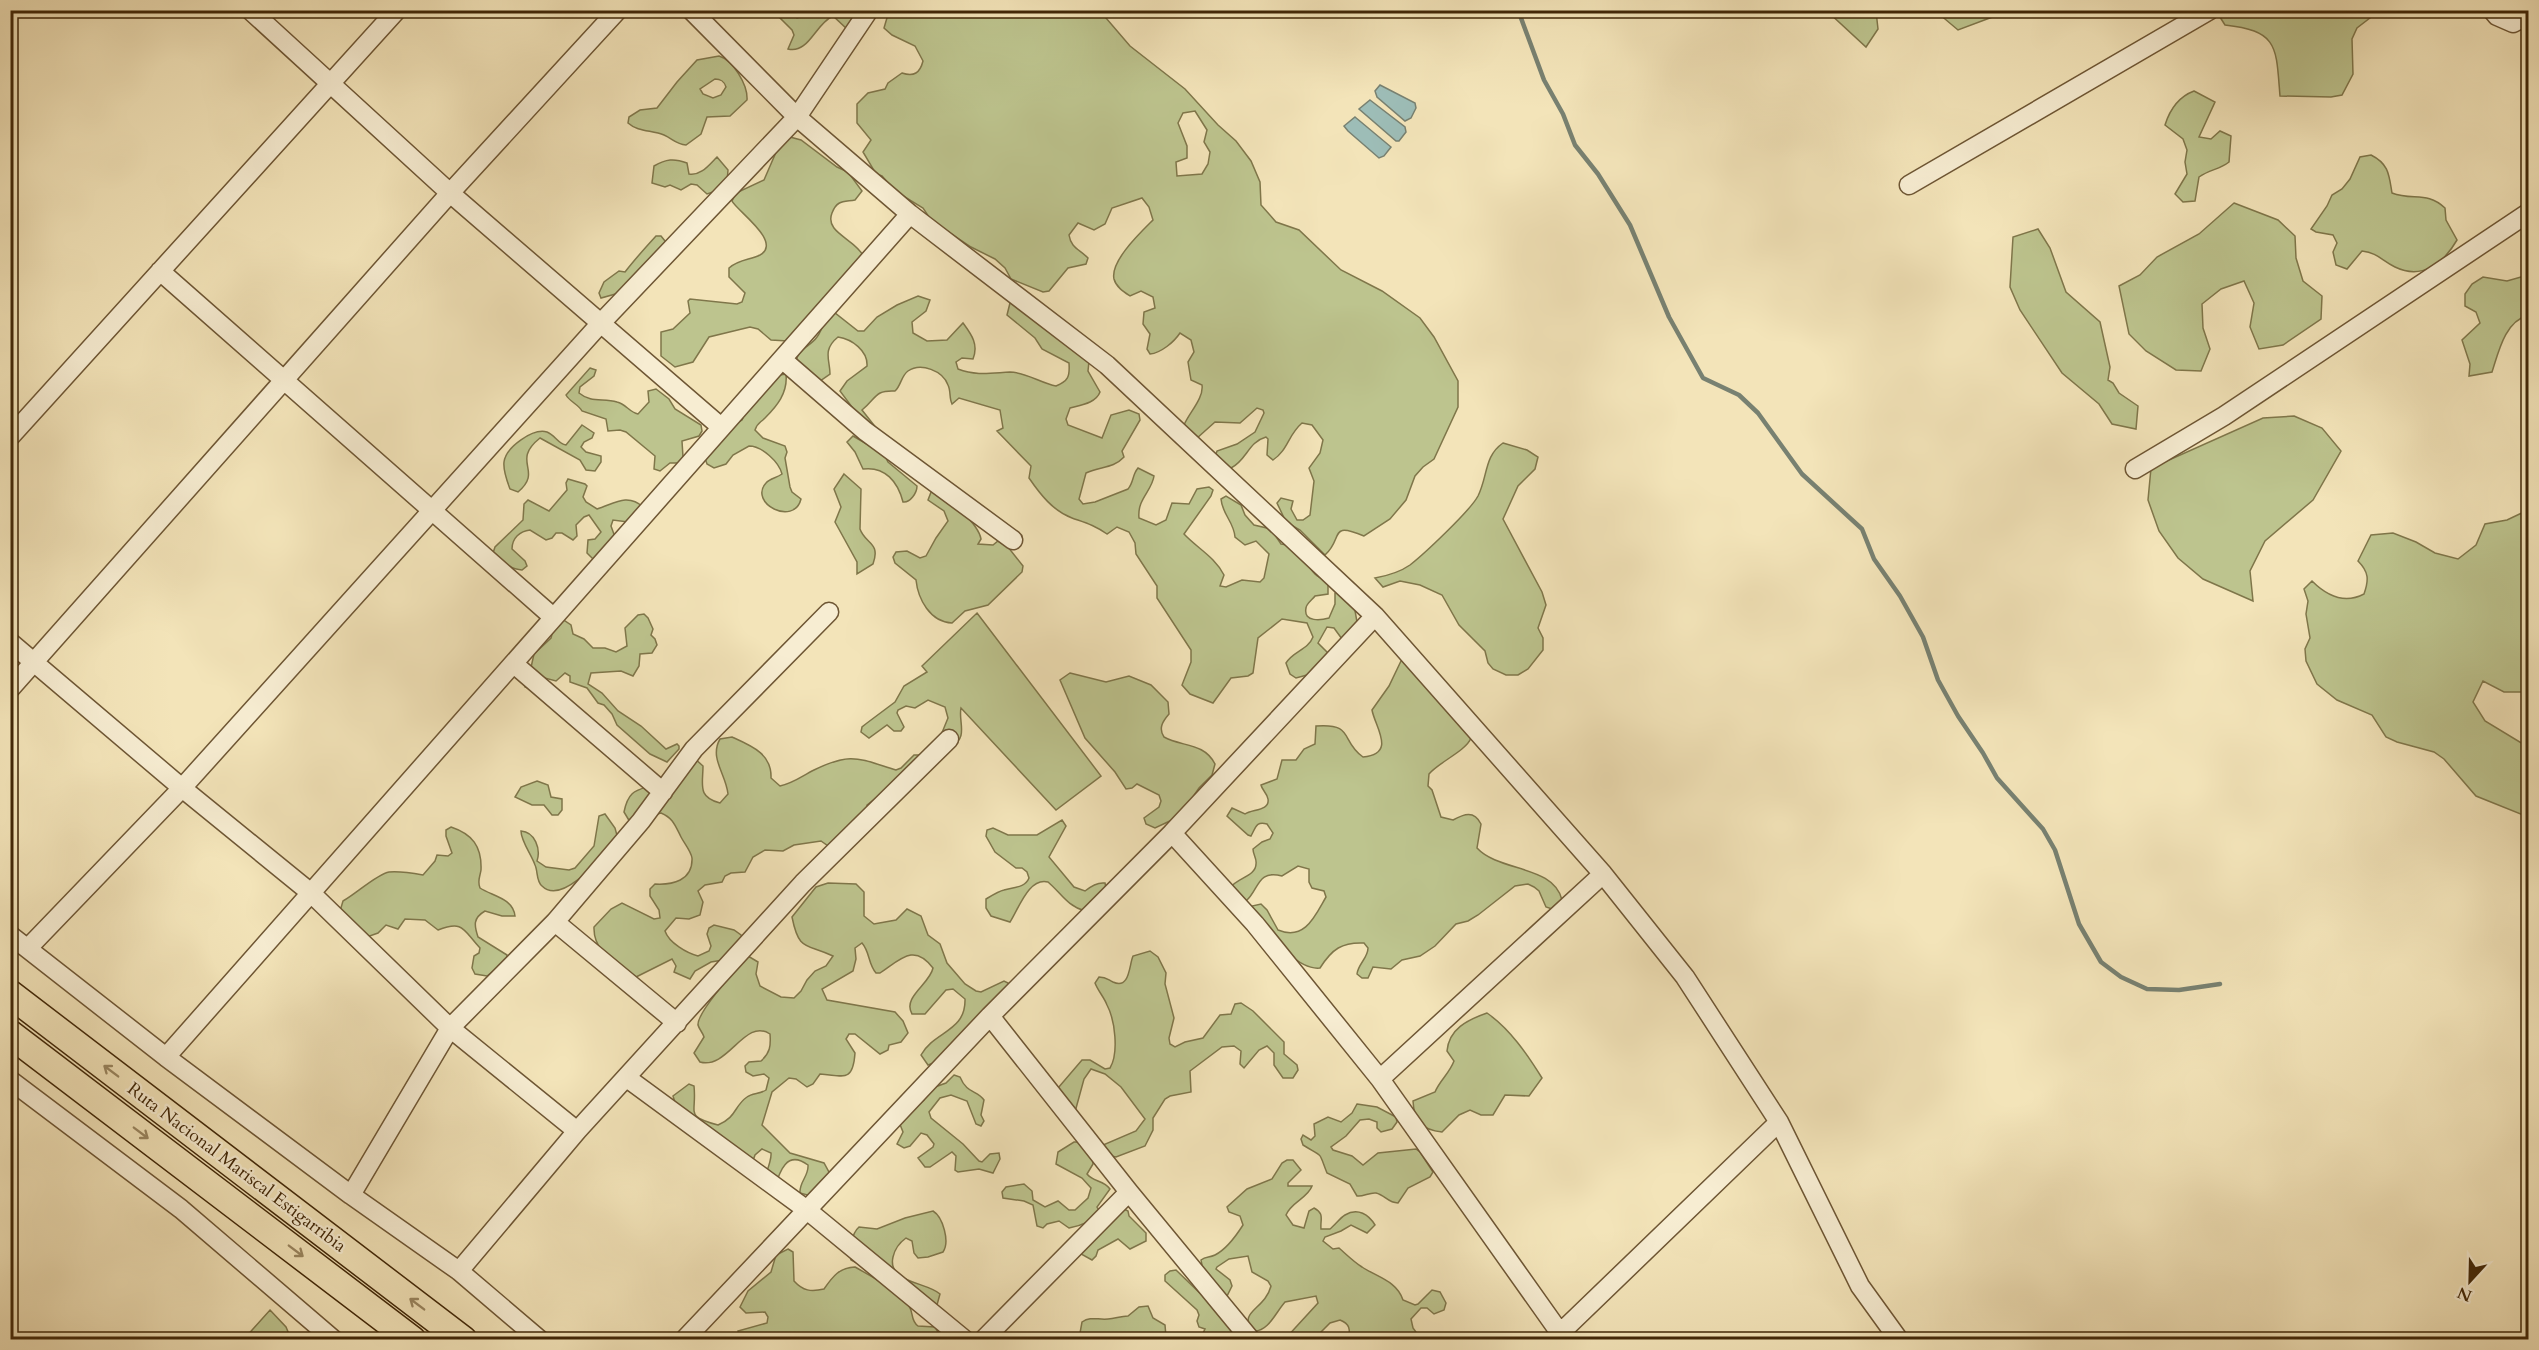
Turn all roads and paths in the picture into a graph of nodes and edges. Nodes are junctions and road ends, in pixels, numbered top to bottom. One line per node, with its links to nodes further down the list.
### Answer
1 (250, 10): 9 (street)
2 (397, 10): 9 (street)
3 (618, 10): 12 (street)
4 (691, 10): 10 (street)
5 (869, 10): 10 (street)
6 (2210, 10): 11 (street)
7 (2492, 10): 8 (street)
8 (2529, 15)
9 (329, 84): 12 (street); 15 (street)
10 (797, 117): 14 (street); 16 (street)
11 (1909, 185)
12 (450, 194): 16 (street); 18 (street)
13 (2529, 213): 21 (street)
14 (910, 214): 17 (street); 25 (street)
15 (160, 271): 18 (street); 20 (street)
16 (600, 324): 19 (street); 22 (street)
17 (783, 360): 19 (street); 23 (street)
18 (285, 380): 22 (street); 28 (street)
19 (721, 427): 26 (street)
20 (10, 437)
21 (2135, 469)
22 (432, 509): 26 (street); 32 (street)
23 (1013, 540)
24 (829, 612): 33 (street)
25 (1376, 616): 34 (street); 35 (street)
26 (553, 617): 29 (street)
27 (10, 642): 28 (street)
28 (35, 663): 30 (street); 32 (street)
29 (514, 664): 33 (street); 36 (street)
30 (10, 689)
31 (950, 739): 42 (street)
32 (182, 788): 36 (street); 39 (street)
33 (663, 792): 37 (street)
34 (1172, 833): 41 (street); 47 (street)
35 (1604, 874): 47 (street); 49 (street)
36 (311, 893): 43 (street); 45 (street)
37 (555, 922): 42 (street); 43 (street)
38 (10, 935): 39 (street)
39 (28, 948): 45 (street)
40 (10, 994): 58 (highway, Ruta Nacional Mariscal Estigarribia, one-way to 40)
41 (990, 1016): 51 (street); 53 (street)
42 (677, 1023): 46 (street)
43 (450, 1028): 50 (street); 52 (street)
44 (10, 1034): 57 (highway, Ruta Nacional Mariscal Estigarribia, one-way to 57)
45 (166, 1057): 52 (street)
46 (627, 1078): 50 (street); 53 (street)
47 (1380, 1079): 55 (street)
48 (10, 1080): 56 (street)
49 (1779, 1122): 55 (street); 64 (street)
50 (577, 1131): 54 (street)
51 (1129, 1192): 62 (street); 63 (street)
52 (351, 1195): 54 (street)
53 (807, 1210): 60 (street); 61 (street)
54 (459, 1271): 59 (street)
55 (1556, 1336)
56 (334, 1340)
57 (412, 1340)
58 (463, 1340)
59 (540, 1340)
60 (684, 1340)
61 (965, 1340)
62 (982, 1340)
63 (1251, 1340)
64 (1899, 1340)

